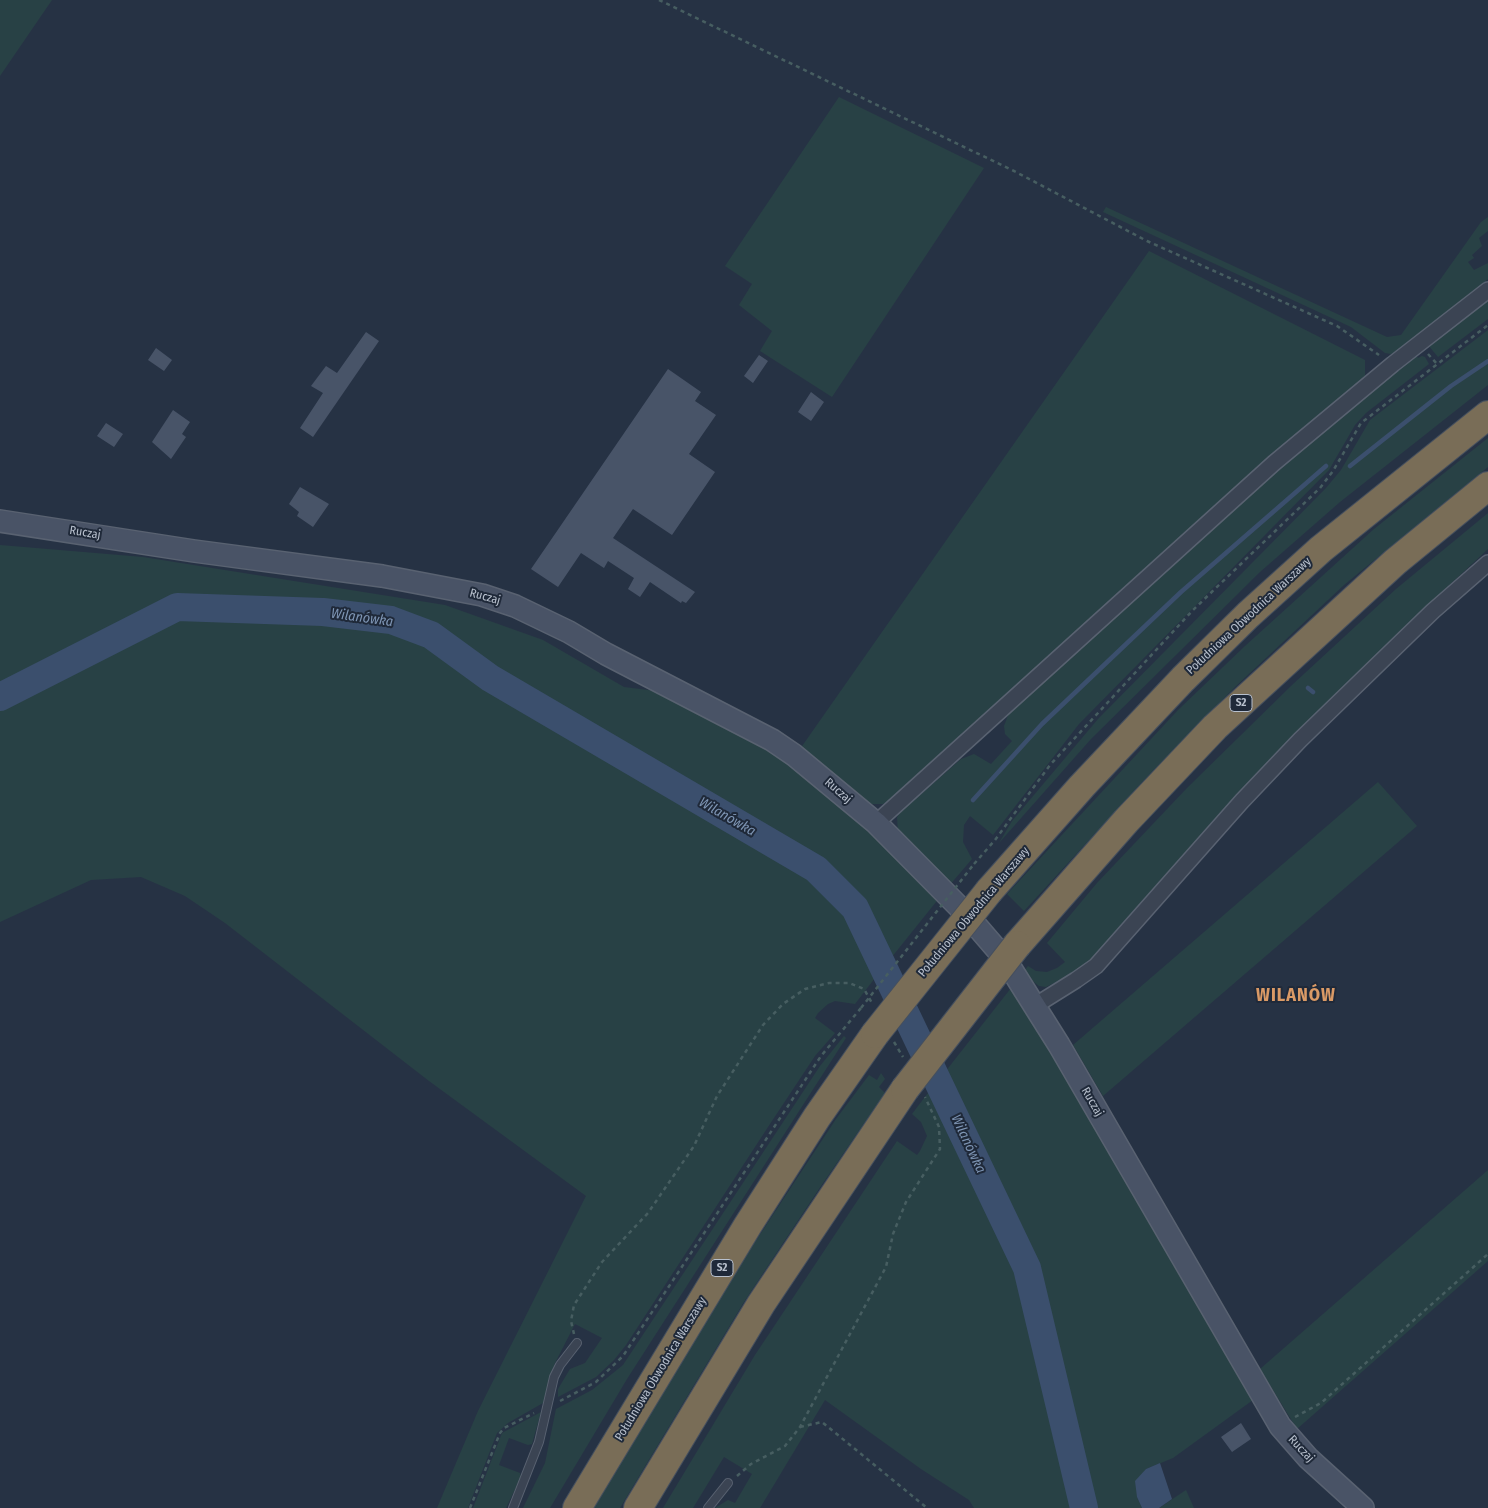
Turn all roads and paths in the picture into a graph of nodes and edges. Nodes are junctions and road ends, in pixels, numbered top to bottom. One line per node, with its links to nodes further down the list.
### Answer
1 (659, 0): 4 (path)
2 (1488, 290): 4 (street)
3 (1488, 325): 15 (path, bridge)
4 (1393, 364): 9 (street)
5 (1488, 415): 21 (highway, Południowa Obwodnica Warszawy / S2, bridge)
6 (1488, 486): 12 (highway, S2, bridge)
7 (0, 521): 9 (street, Ruczaj)
8 (1488, 563): 11 (street)
9 (876, 823): 11 (street, Ruczaj)
10 (864, 989): 14 (path)
11 (1036, 1005): 25 (street, Ruczaj)
12 (916, 1095): 17 (path); 22 (highway, S2)
13 (1488, 1254): 16 (path)
14 (577, 1343): 15 (lane)
15 (548, 1406): 19 (path); 20 (lane)
16 (1288, 1421)
17 (800, 1427): 18 (path); 24 (path)
18 (728, 1483): 23 (lane)
19 (470, 1508)
20 (514, 1508)
21 (577, 1508)
22 (638, 1508)
23 (708, 1508)
24 (926, 1508)
25 (1364, 1508)

